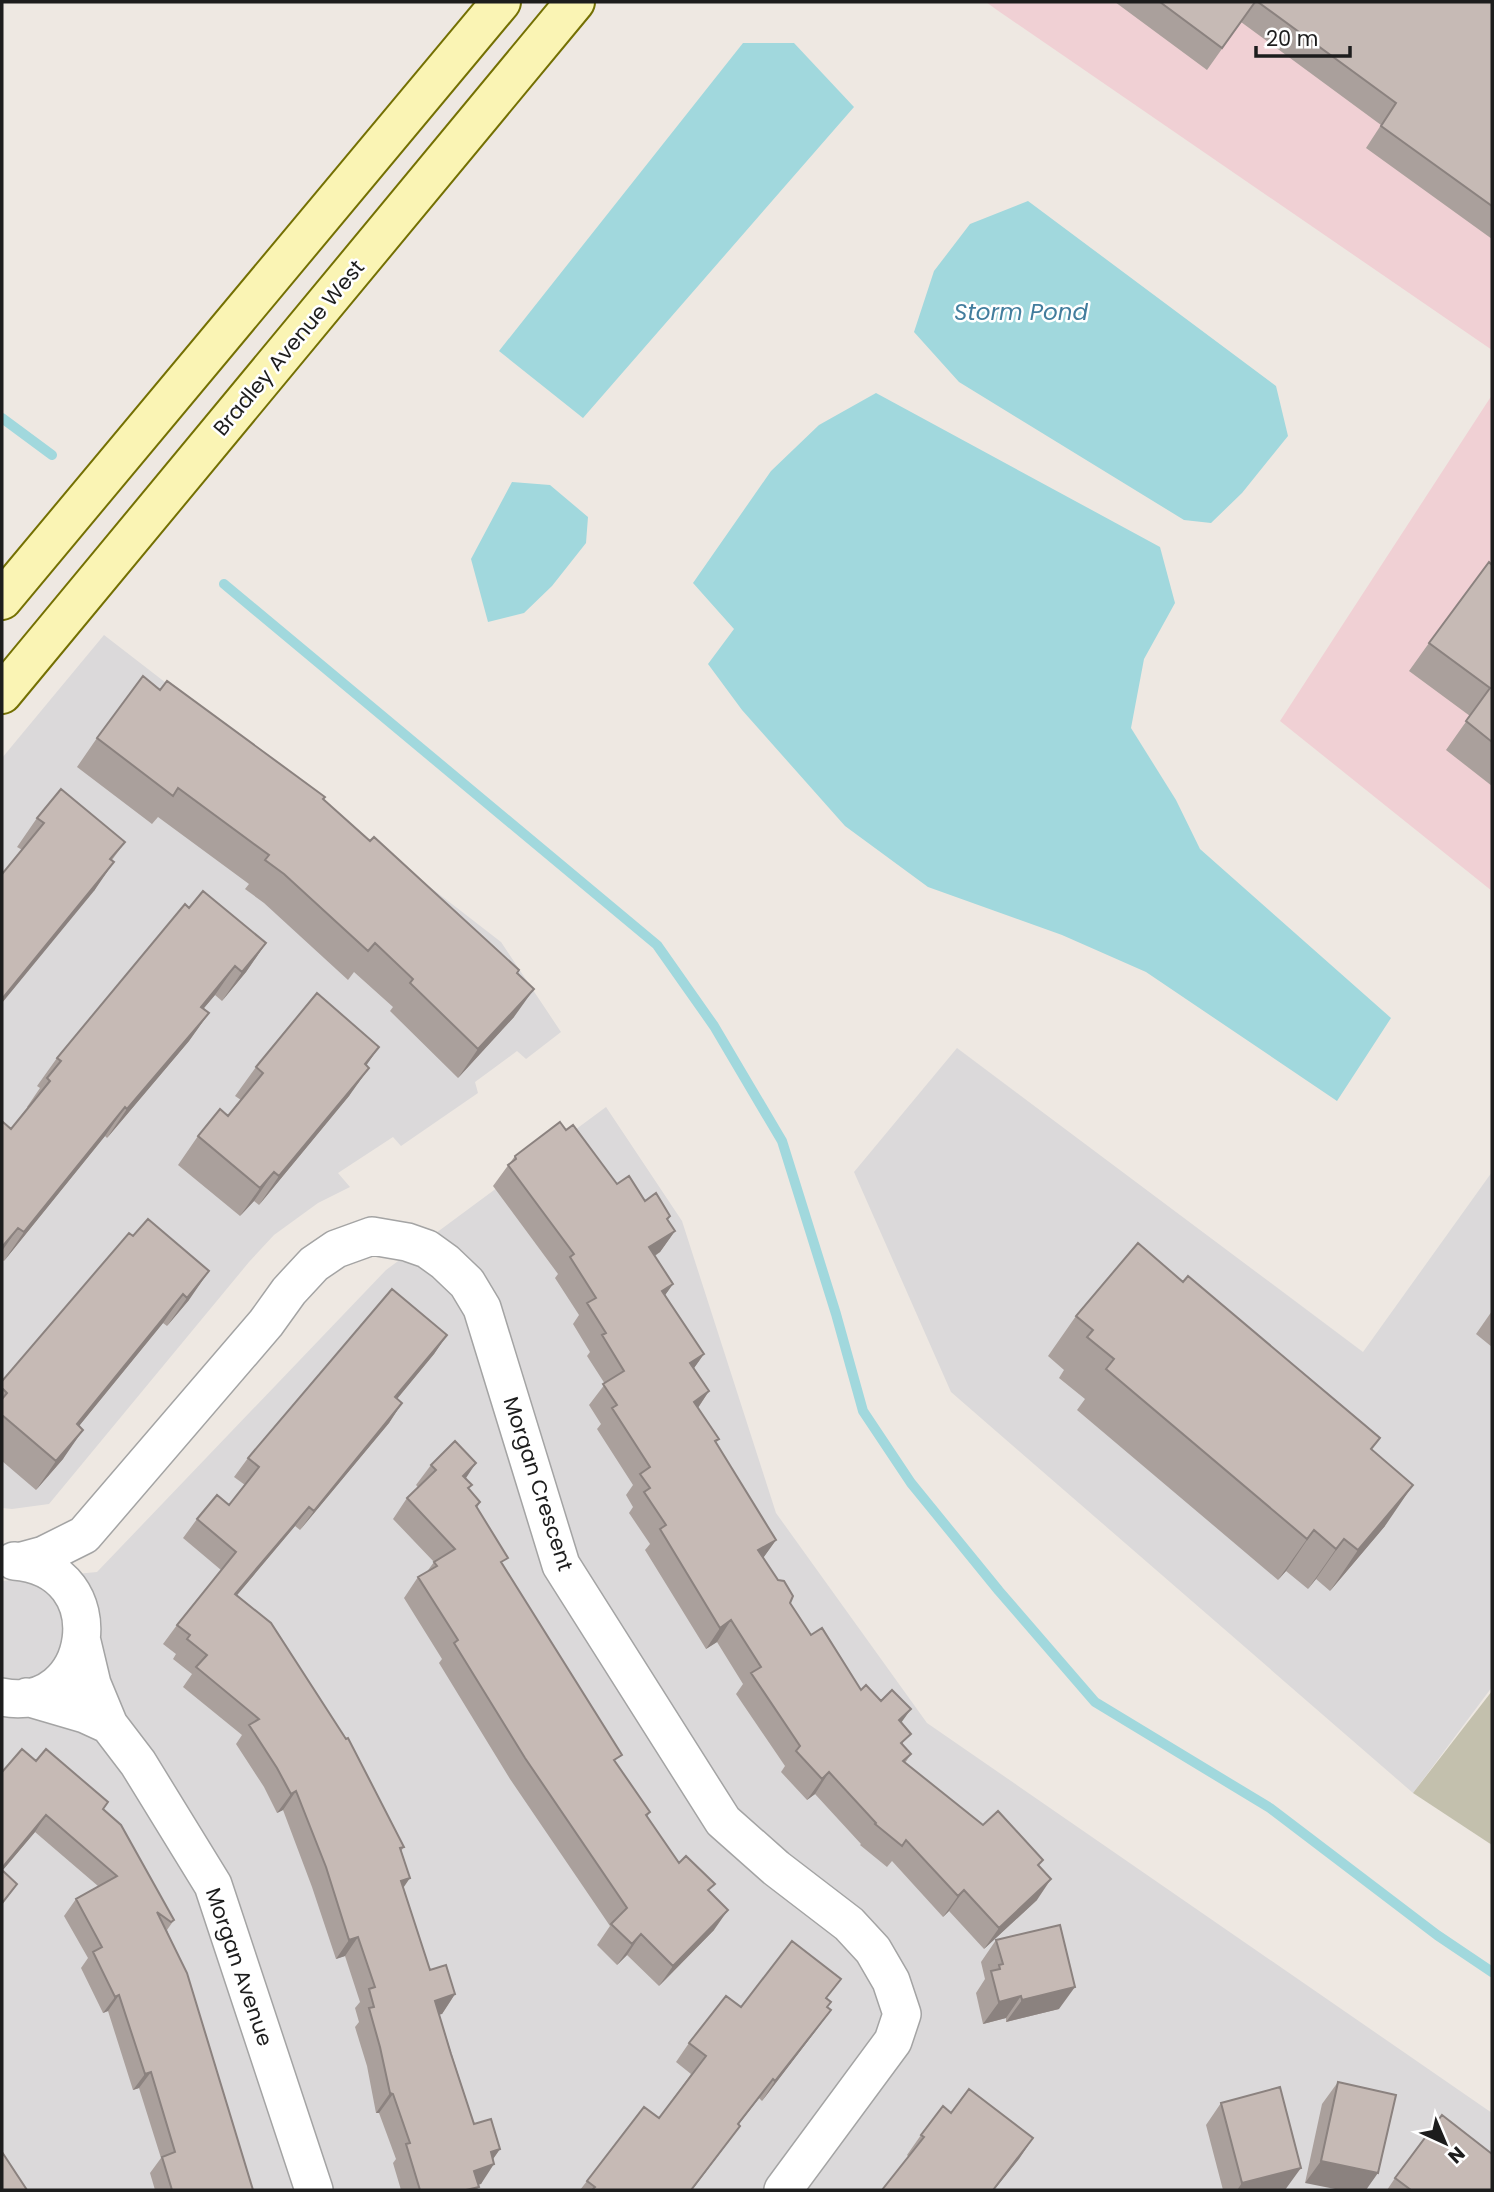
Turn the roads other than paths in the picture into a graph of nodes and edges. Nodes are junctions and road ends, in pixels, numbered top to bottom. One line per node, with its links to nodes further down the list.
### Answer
1 (501, 2): 3 (main road)
2 (575, 2): 4 (main road, Bradley Avenue West)
3 (2, 600)
4 (2, 694)
5 (84, 1535): 6 (street, Morgan Crescent); 7 (street); 12 (street, Morgan Crescent)
6 (12, 1562): 7 (street)
7 (78, 1604): 8 (street, Morgan Avenue)
8 (82, 1642): 9 (street); 10 (street, Morgan Avenue)
9 (10, 1698): 10 (street)
10 (109, 1725): 11 (street, Morgan Avenue)
11 (314, 2190)
12 (783, 2190)

